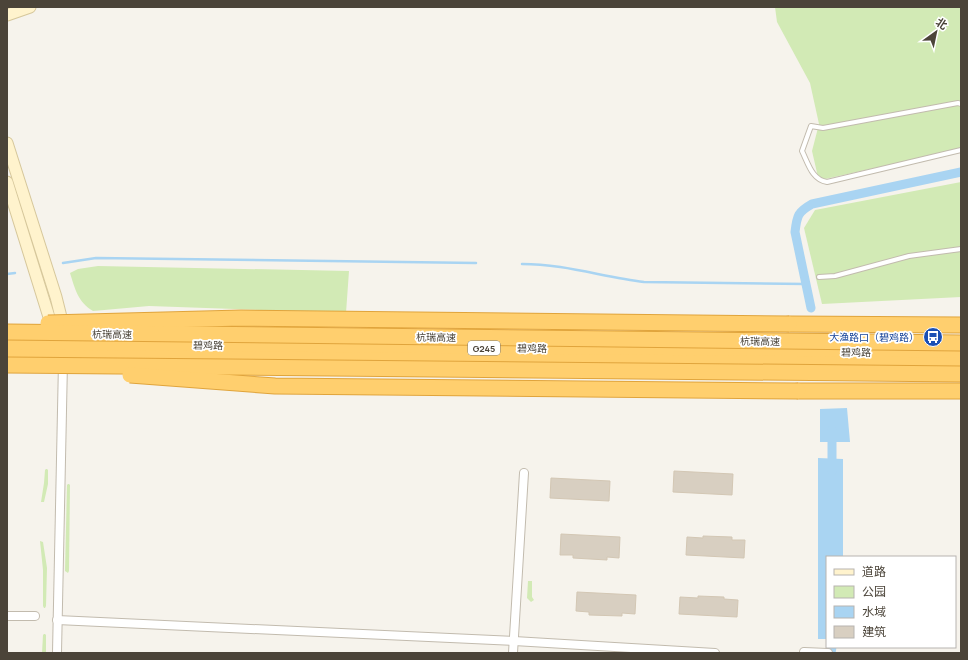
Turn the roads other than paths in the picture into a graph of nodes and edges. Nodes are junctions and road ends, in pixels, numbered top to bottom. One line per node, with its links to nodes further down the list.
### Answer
1 (30, 7): 2 (street)
2 (7, 15)
3 (961, 104): 5 (lane)
4 (7, 143): 14 (street)
5 (961, 150)
6 (7, 182): 14 (street)
7 (961, 249): 8 (lane)
8 (819, 277)
9 (7, 324): 10 (highway, bridge)
10 (961, 325)
11 (7, 332): 13 (highway, 杭瑞高速, bridge)
12 (7, 343): 14 (highway, 碧鸡路 / G245)
13 (961, 343)
14 (57, 348): 15 (highway, 碧鸡路 / G245); 16 (highway, 碧鸡路 / G245); 17 (highway, 碧鸡路 / G245); 24 (street)
15 (961, 353)
16 (7, 357)
17 (961, 365)
18 (7, 366): 19 (highway, bridge); 20 (highway, bridge)
19 (961, 374)
20 (961, 391)
21 (524, 473): 25 (street)
22 (7, 616): 23 (street)
23 (35, 616)
24 (57, 620): 25 (street); 27 (street)
25 (514, 641): 28 (street); 29 (street)
26 (804, 652): 30 (street)
27 (57, 653)
28 (513, 653)
29 (715, 653)
30 (828, 653)

